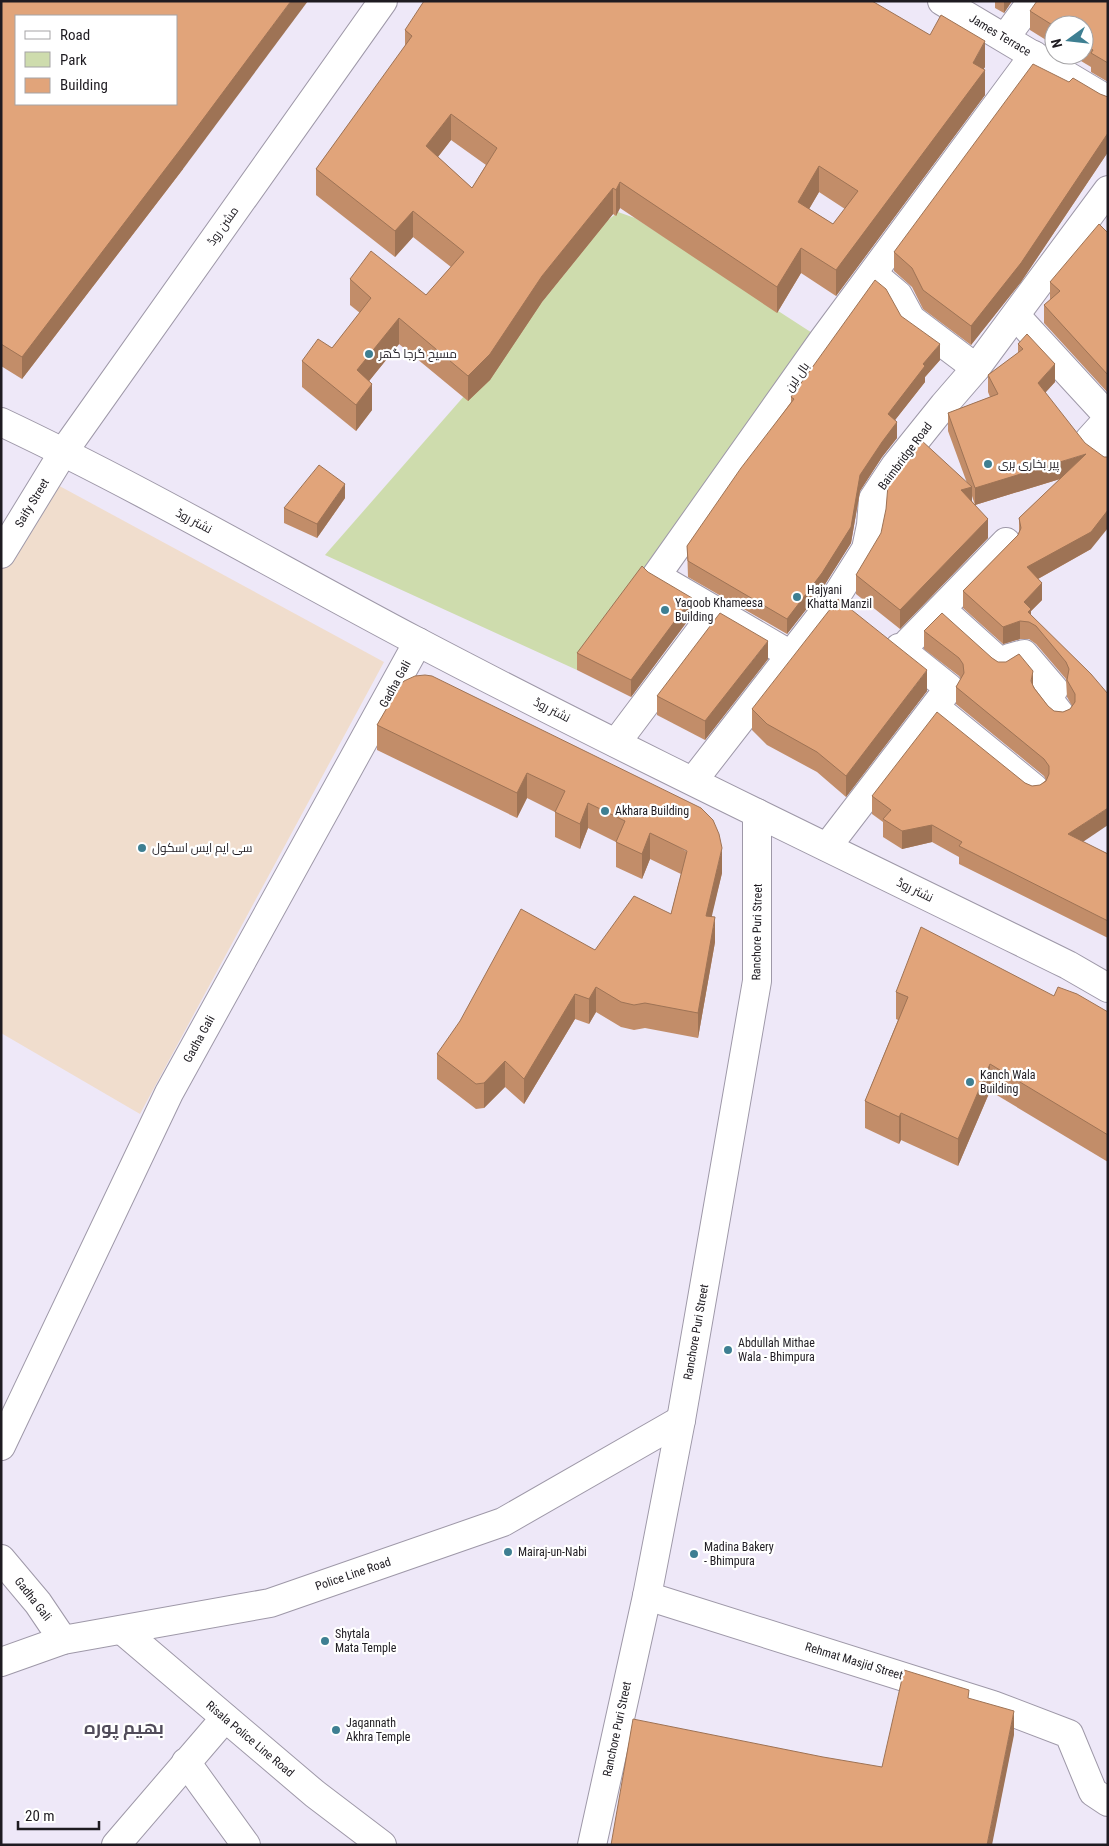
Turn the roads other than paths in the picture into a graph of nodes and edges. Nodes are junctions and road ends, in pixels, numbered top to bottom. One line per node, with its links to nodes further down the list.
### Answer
1 (383, 1): 13 (street, مشن روڈ)
2 (942, 1): 4 (street, James Terrace)
3 (1032, 1): 4 (street)
4 (1005, 38): 5 (street, James Terrace)
5 (1034, 55): 6 (street, James Terrace); 8 (street, بال لین)
6 (1108, 100)
7 (1108, 190): 9 (street, Baimbridge Road)
8 (873, 274): 10 (street); 19 (street, بال لین)
9 (1016, 316): 10 (street, Baimbridge Road); 11 (street)
10 (976, 368): 17 (street, Baimbridge Road)
11 (1108, 417): 14 (street)
12 (1, 422): 13 (street, نشتر روڈ)
13 (64, 451): 16 (street, Saify Street); 22 (street, نشتر روڈ)
14 (1108, 459)
15 (1006, 542): 18 (street)
16 (1, 554)
17 (835, 598): 20 (street); 24 (street, Baimbridge Road)
18 (941, 609): 23 (street); 26 (street)
19 (716, 610): 24 (street, بال لین); 27 (street)
20 (857, 615)
21 (879, 633): 23 (street)
22 (418, 642): 27 (street, نشتر روڈ); 34 (street, Gadha Gali)
23 (901, 650): 25 (street)
24 (791, 655): 28 (street, Baimbridge Road)
25 (934, 707): 29 (street); 31 (street)
26 (1060, 714)
27 (616, 743): 28 (street, نشتر روڈ)
28 (692, 781): 30 (street, نشتر روڈ)
29 (1034, 788)
30 (758, 813): 31 (street, نشتر روڈ); 33 (street, Ranchore Puri Street)
31 (827, 847): 32 (street, نشتر روڈ)
32 (1108, 988)
33 (681, 1420): 36 (street, Ranchore Puri Street); 37 (street, Police Line Road)
34 (1, 1446)
35 (1, 1559): 38 (street, Gadha Gali)
36 (646, 1596): 42 (street, Rehmat Masjid Street); 46 (street, Ranchore Puri Street)
37 (122, 1630): 38 (street, Police Line Road); 40 (street, Risala Police Line Road)
38 (63, 1640): 39 (street, Police Line Road)
39 (1, 1662)
40 (225, 1718): 41 (street); 45 (street, Risala Police Line Road)
41 (186, 1762): 43 (street); 44 (street)
42 (1108, 1802)
43 (116, 1845)
44 (246, 1845)
45 (382, 1845)
46 (592, 1845)

